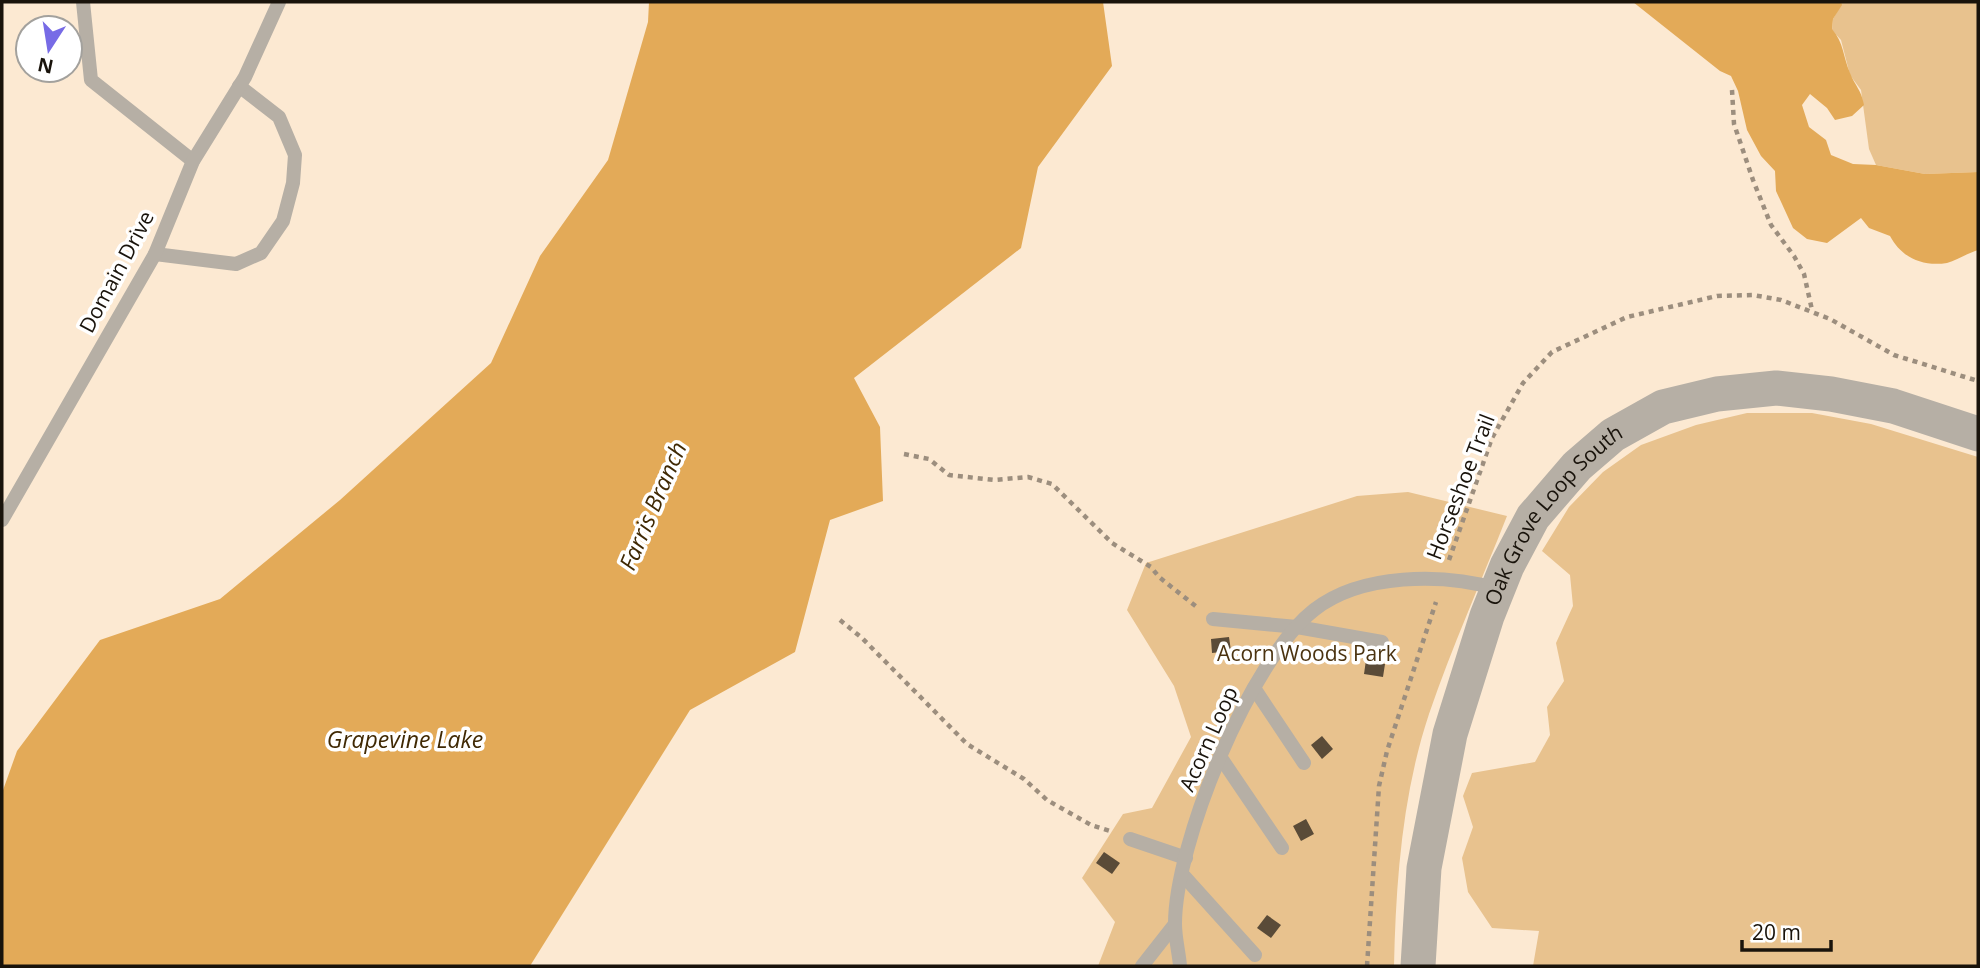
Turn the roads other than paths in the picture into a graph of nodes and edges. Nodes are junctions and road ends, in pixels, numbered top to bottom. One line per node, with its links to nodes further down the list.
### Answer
1 (83, 2): 4 (lane)
2 (279, 2): 3 (lane, Domain Drive)
3 (239, 86): 4 (lane, Domain Drive); 5 (lane)
4 (193, 161): 5 (lane, Domain Drive)
5 (155, 254): 7 (lane, Domain Drive)
6 (1978, 434): 8 (street, Oak Grove Loop South)
7 (2, 520)
8 (1498, 589): 10 (lane, Acorn Loop); 23 (street, Oak Grove Loop South)
9 (1213, 620): 10 (lane)
10 (1297, 627): 11 (lane); 12 (lane, Acorn Loop)
11 (1382, 642)
12 (1254, 688): 13 (lane, Acorn Loop); 14 (lane)
13 (1221, 758): 16 (lane); 17 (lane, Acorn Loop)
14 (1304, 763)
15 (1130, 839): 17 (lane)
16 (1282, 848)
17 (1186, 858): 18 (lane, Acorn Loop)
18 (1182, 874): 19 (lane, Acorn Loop); 20 (lane)
19 (1175, 924): 21 (lane); 22 (lane, Acorn Loop)
20 (1255, 955)
21 (1142, 966)
22 (1180, 966)
23 (1418, 966)

